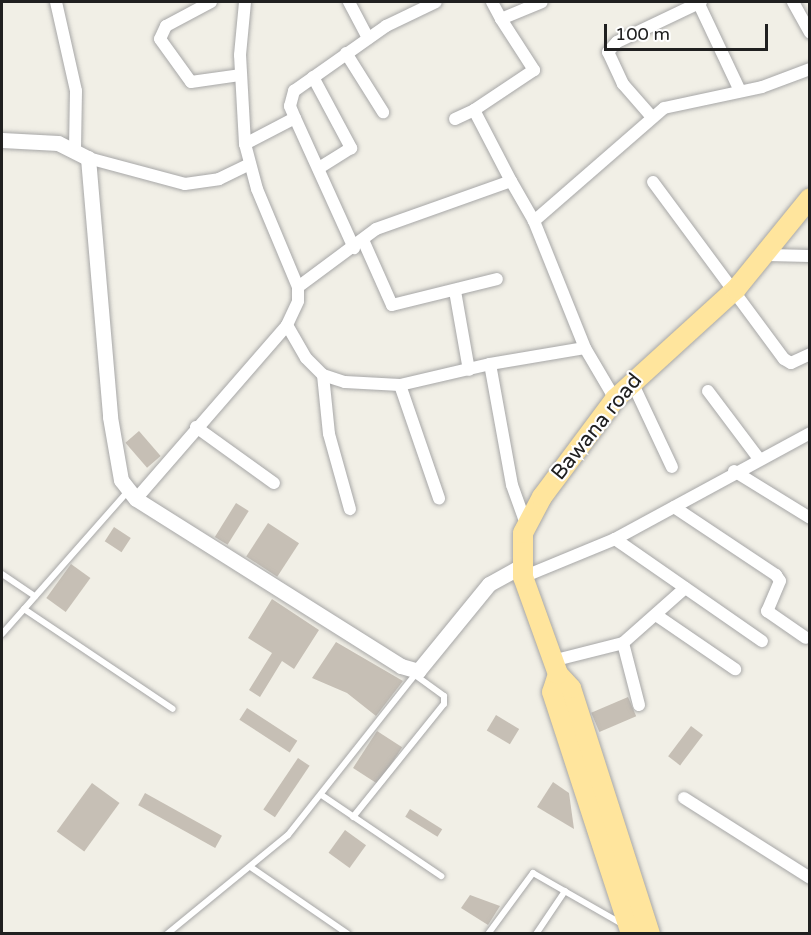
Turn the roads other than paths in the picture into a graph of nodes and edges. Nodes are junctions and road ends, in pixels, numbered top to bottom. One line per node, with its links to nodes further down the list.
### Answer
1 (56, 2): 25 (street)
2 (210, 2): 15 (street)
3 (244, 2): 15 (street)
4 (349, 2): 12 (street)
5 (436, 2): 12 (street)
6 (492, 2): 10 (street)
7 (542, 2): 10 (street)
8 (699, 2): 17 (street); 20 (street)
9 (793, 2): 11 (street)
10 (501, 20): 18 (street)
11 (810, 33)
12 (368, 38): 13 (street)
13 (346, 53): 16 (street); 19 (street)
14 (810, 69): 17 (street)
15 (240, 75): 24 (street)
16 (313, 77): 21 (street); 28 (street)
17 (740, 90): 20 (street)
18 (474, 110): 22 (street); 29 (street)
19 (383, 112)
20 (651, 116): 32 (street)
21 (295, 118): 24 (street); 28 (street)
22 (455, 119)
23 (2, 140): 25 (street)
24 (245, 144): 27 (street)
25 (75, 148): 26 (street)
26 (88, 158): 27 (street); 56 (street)
27 (249, 164): 37 (street)
28 (319, 168): 33 (street)
29 (512, 181): 32 (street); 33 (street)
30 (653, 182): 38 (street)
31 (810, 198): 34 (main road, Bawana road)
32 (534, 221): 41 (street)
33 (358, 244): 37 (street); 39 (street)
34 (768, 255): 35 (street); 38 (main road, Bawana road)
35 (810, 256)
36 (497, 279): 39 (street)
37 (298, 287): 40 (street)
38 (736, 289): 42 (street); 46 (main road, Bawana road)
39 (455, 291): 44 (street)
40 (286, 325): 45 (street); 50 (street)
41 (585, 348): 43 (street); 49 (street)
42 (810, 354)
43 (490, 364): 44 (street); 61 (street)
44 (470, 370): 47 (street)
45 (323, 375): 47 (street); 59 (street)
46 (631, 380): 49 (main road, Bawana road); 53 (street)
47 (400, 385): 57 (street)
48 (708, 391): 52 (street)
49 (615, 399): 61 (main road, Bawana road)
50 (196, 427): 55 (street); 56 (street)
51 (810, 433): 52 (street)
52 (759, 459): 54 (street)
53 (672, 467)
54 (734, 471): 58 (street); 60 (street)
55 (274, 483)
56 (132, 495): 66 (lane); 75 (street)
57 (439, 498)
58 (674, 507): 62 (street); 70 (street)
59 (350, 509)
60 (810, 518)
61 (526, 524): 63 (main road)
62 (615, 539): 63 (street); 65 (street)
63 (523, 572): 73 (main road); 75 (street)
64 (2, 574): 66 (lane)
65 (685, 588): 68 (street); 71 (street)
66 (35, 596): 67 (lane)
67 (24, 609): 69 (lane); 77 (lane)
68 (656, 615): 72 (street); 74 (street)
69 (2, 634)
70 (808, 637)
71 (762, 641)
72 (623, 643): 73 (street); 76 (street)
73 (555, 668): 85 (main road)
74 (735, 669)
75 (416, 673): 78 (lane); 80 (lane)
76 (639, 705)
77 (173, 709)
78 (322, 796): 80 (lane); 81 (lane)
79 (684, 798): 83 (street)
80 (353, 816): 82 (lane)
81 (252, 868): 86 (lane); 87 (lane)
82 (441, 876)
83 (810, 878)
84 (565, 891): 85 (lane); 88 (lane); 89 (lane)
85 (639, 930)
86 (171, 932)
87 (348, 933)
88 (488, 933)
89 (536, 933)

